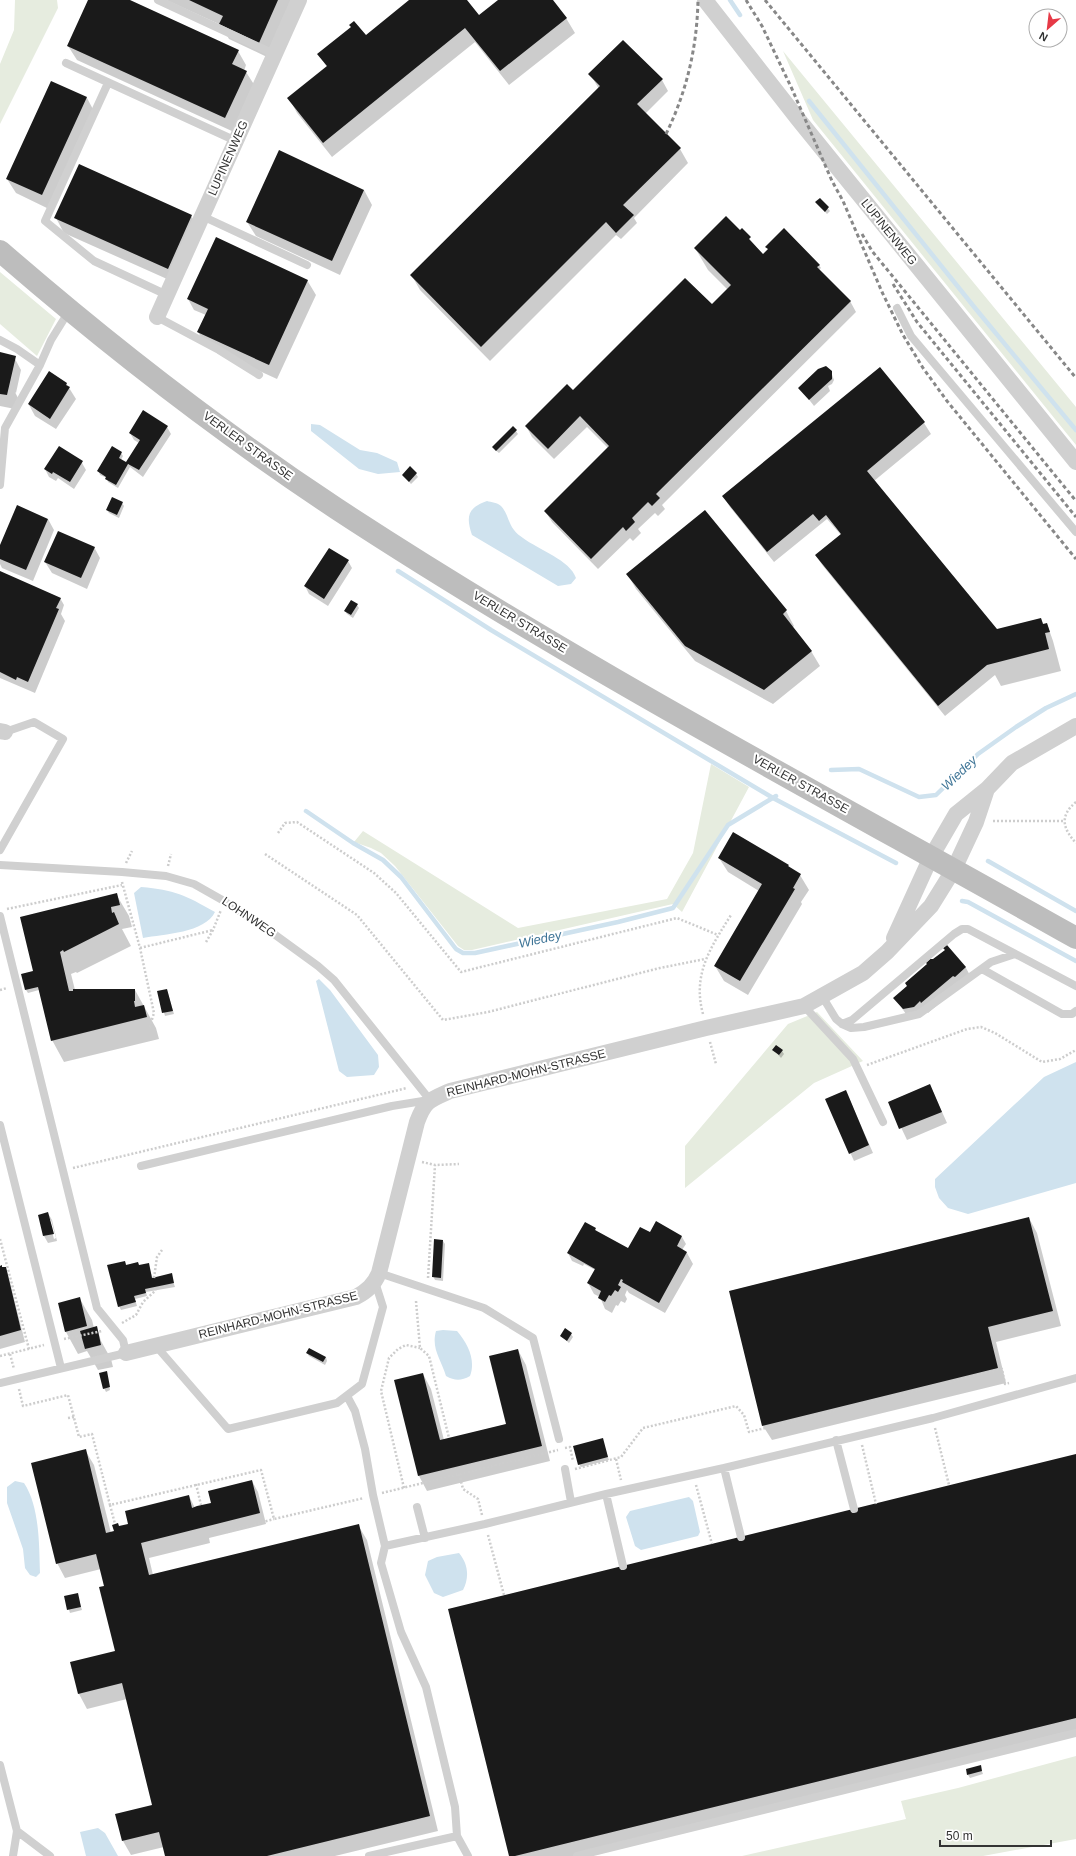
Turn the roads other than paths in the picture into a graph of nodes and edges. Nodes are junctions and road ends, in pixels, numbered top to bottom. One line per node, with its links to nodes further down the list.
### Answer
1 (158, 0): 4 (lane)
2 (299, 0): 4 (street, LUPINENWEG)
3 (705, 0): 18 (street, LUPINENWEG)
4 (274, 54): 7 (street, LUPINENWEG)
5 (66, 63): 6 (lane)
6 (108, 83): 7 (lane); 11 (lane)
7 (236, 141): 8 (street, LUPINENWEG)
8 (202, 216): 10 (lane); 11 (street, LUPINENWEG)
9 (0, 251): 13 (main road, VERLER STRASSE)
10 (307, 265)
11 (167, 295): 14 (street, LUPINENWEG)
12 (897, 308): 20 (lane)
13 (69, 311): 16 (lane); 25 (main road, VERLER STRASSE)
14 (157, 317): 17 (lane)
15 (0, 340): 16 (lane)
16 (40, 365): 19 (lane)
17 (259, 375)
18 (1076, 462)
19 (0, 485)
20 (1076, 532)
21 (1076, 726): 23 (street, REINHARD-MOHN-STRASSE)
22 (2, 732): 24 (lane)
23 (987, 789): 25 (street, REINHARD-MOHN-STRASSE); 27 (street, REINHARD-MOHN-STRASSE)
24 (0, 850)
25 (931, 857): 27 (main road, VERLER STRASSE); 30 (street, REINHARD-MOHN-STRASSE)
26 (0, 866): 38 (lane, LOHNWEG)
27 (954, 869): 29 (main road, VERLER STRASSE); 30 (street, REINHARD-MOHN-STRASSE)
28 (0, 916): 44 (lane)
29 (1076, 938)
30 (887, 952): 34 (street, REINHARD-MOHN-STRASSE)
31 (1015, 954): 32 (lane); 33 (lane); 37 (lane)
32 (982, 968): 36 (lane); 37 (lane)
33 (1076, 986)
34 (822, 996): 35 (street, REINHARD-MOHN-STRASSE); 37 (lane)
35 (804, 1006): 38 (street, REINHARD-MOHN-STRASSE); 39 (lane)
36 (1076, 1010)
37 (842, 1024)
38 (430, 1100): 41 (lane); 42 (street)
39 (883, 1122)
40 (0, 1125): 45 (lane)
41 (141, 1166)
42 (377, 1277): 43 (street, REINHARD-MOHN-STRASSE); 48 (lane); 49 (lane)
43 (156, 1346): 44 (street, REINHARD-MOHN-STRASSE); 48 (lane)
44 (126, 1353): 45 (lane)
45 (61, 1368): 47 (lane)
46 (1076, 1378): 50 (lane)
47 (0, 1383)
48 (347, 1396): 59 (lane)
49 (560, 1439)
50 (836, 1440): 51 (lane); 56 (lane)
51 (724, 1468): 53 (lane); 57 (lane)
52 (565, 1469): 54 (lane)
53 (606, 1494): 54 (lane); 60 (lane)
54 (571, 1502): 58 (lane)
55 (417, 1506): 58 (lane)
56 (854, 1509)
57 (741, 1537)
58 (425, 1538): 59 (lane)
59 (385, 1546): 64 (lane)
60 (623, 1566)
61 (1076, 1733): 69 (lane)
62 (0, 1765): 63 (lane)
63 (16, 1831): 65 (lane); 66 (lane)
64 (457, 1836): 67 (lane); 68 (lane)
65 (13, 1856)
66 (50, 1856)
67 (370, 1856)
68 (468, 1856)
69 (577, 1856)

